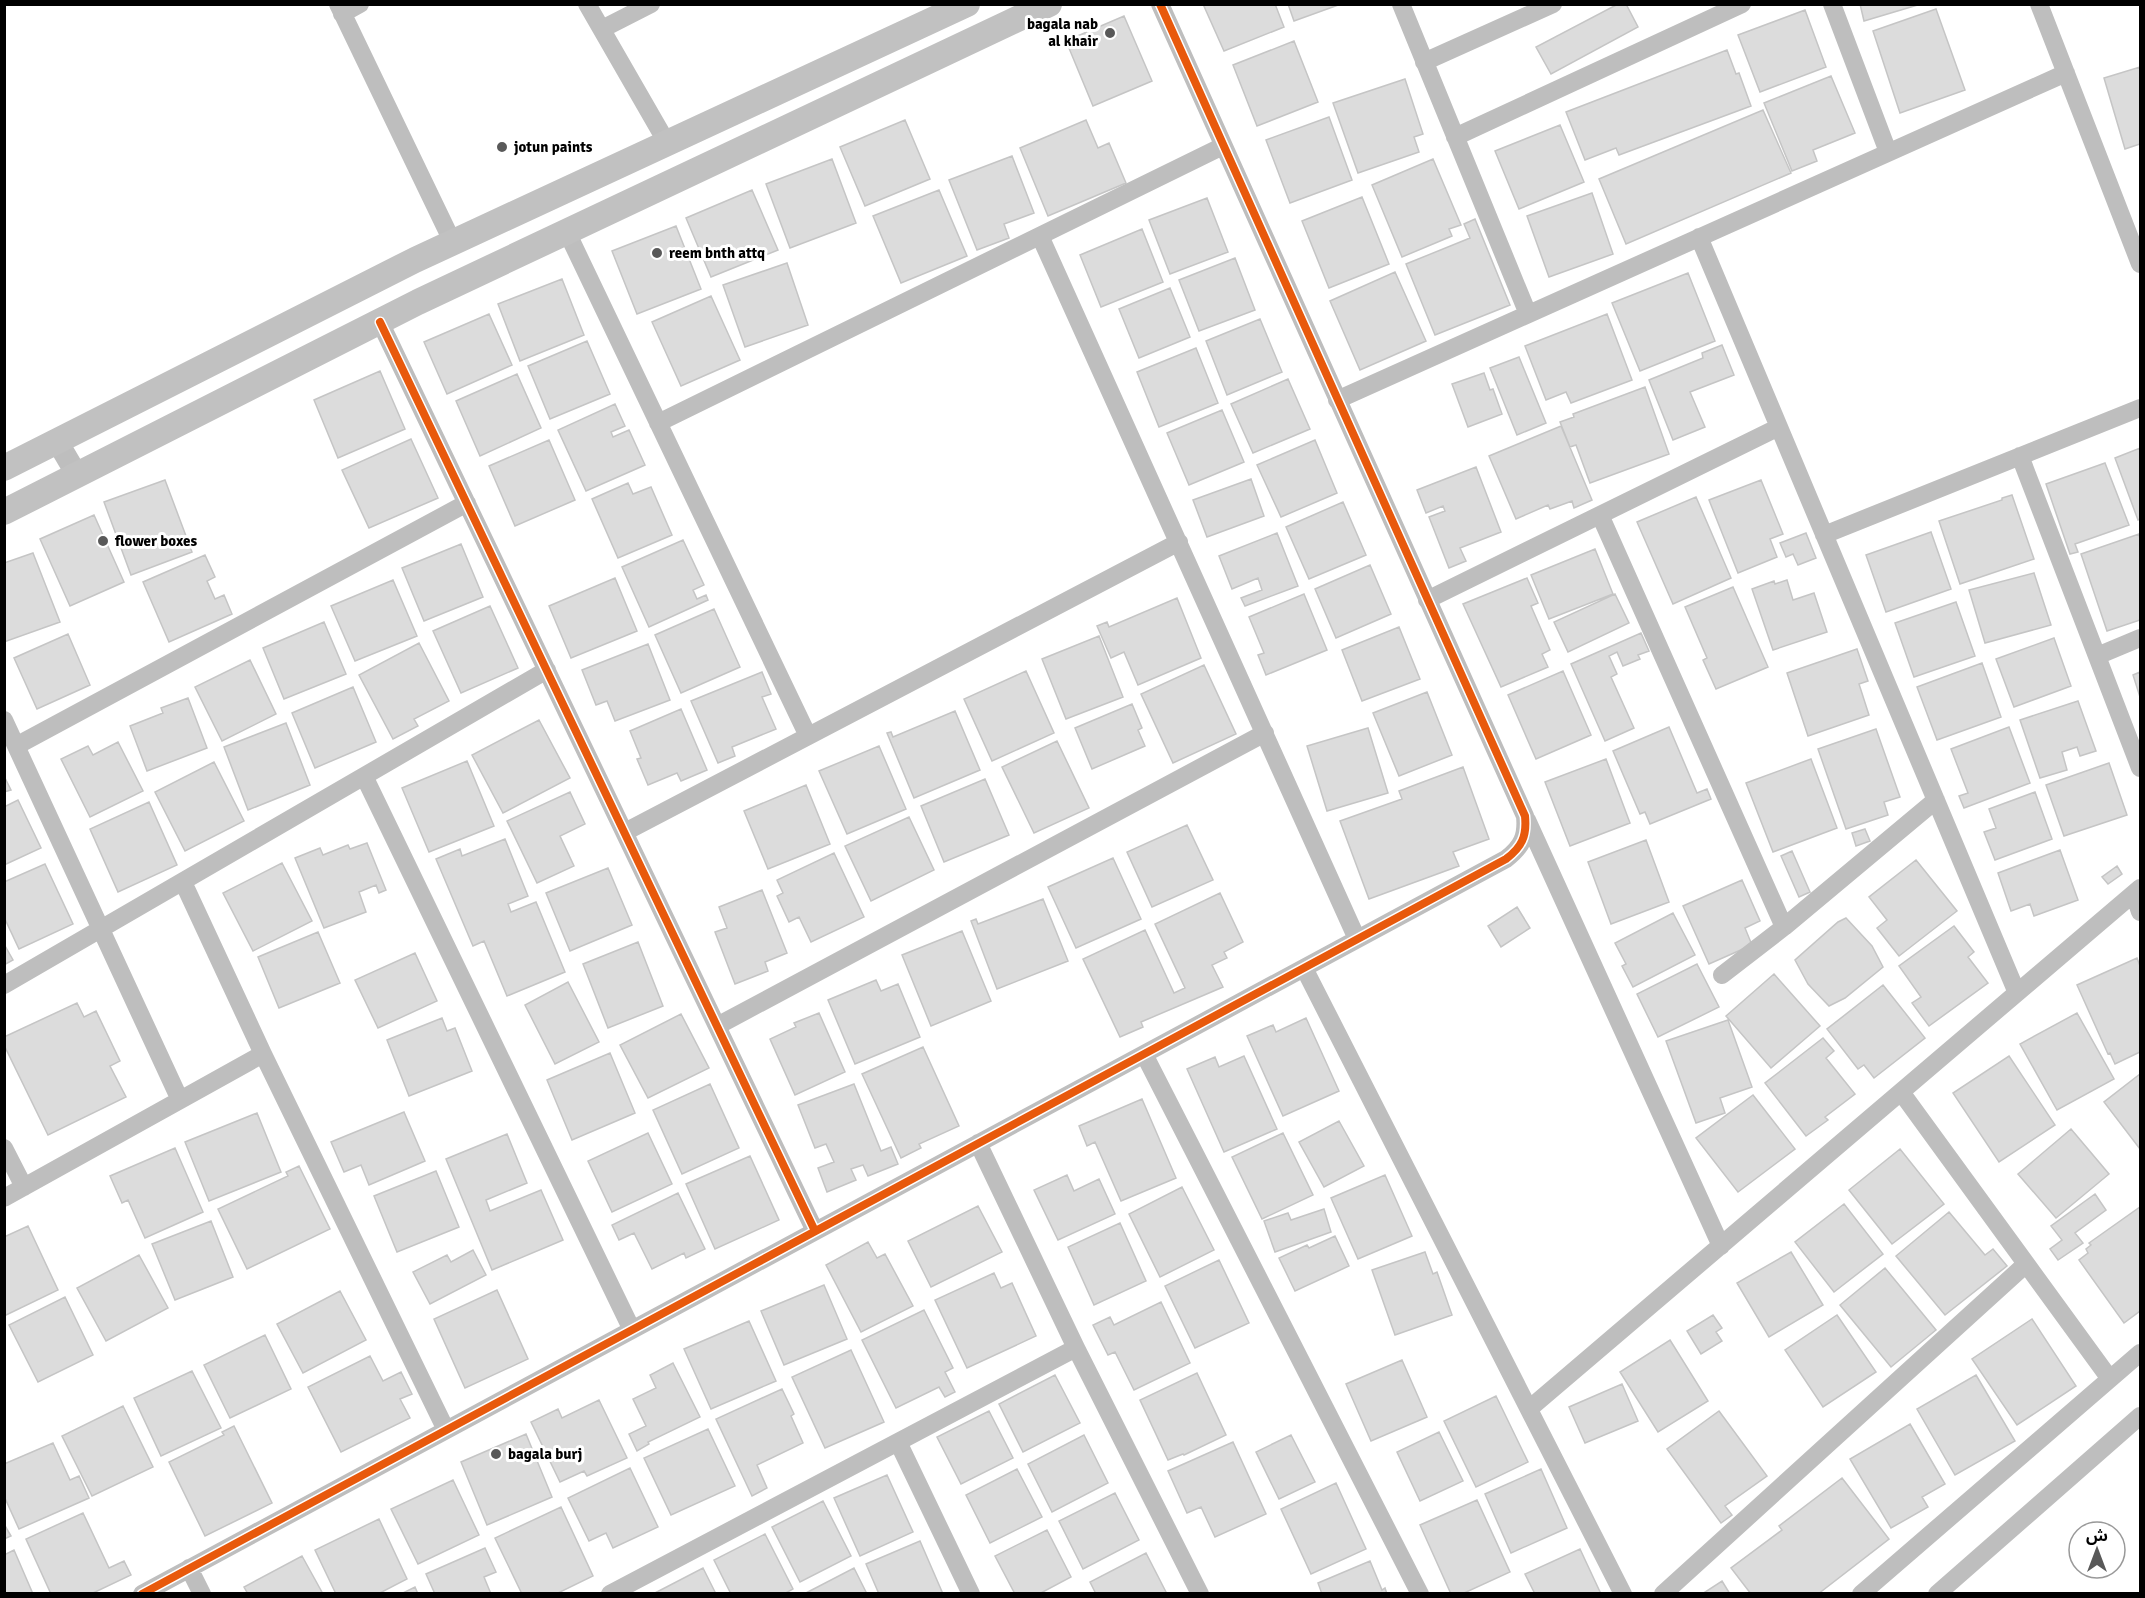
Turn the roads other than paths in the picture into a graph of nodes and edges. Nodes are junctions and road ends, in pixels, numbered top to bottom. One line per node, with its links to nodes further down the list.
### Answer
1 (360, 4): 12 (street)
2 (587, 4): 13 (street)
3 (651, 4): 13 (street)
4 (967, 4): 17 (main road)
5 (1049, 4): 20 (main road)
6 (1160, 4): 18 (street)
7 (1401, 4): 14 (street)
8 (1553, 4): 14 (street)
9 (1742, 4): 16 (street)
10 (1832, 4): 19 (street)
11 (2039, 4): 15 (street)
12 (340, 9): 23 (street)
13 (602, 29): 17 (street)
14 (1424, 62): 16 (street)
15 (2066, 73): 19 (street); 24 (street)
16 (1455, 137): 25 (street)
17 (667, 143): 23 (main road)
18 (1223, 146): 21 (street); 27 (street)
19 (1888, 152): 22 (street)
20 (567, 232): 26 (main road); 29 (street)
21 (1040, 236): 29 (street); 39 (street)
22 (1699, 237): 25 (street); 30 (street)
23 (453, 243): 31 (main road)
24 (2140, 264)
25 (1528, 314): 27 (street)
26 (380, 321): 34 (main road); 35 (street)
27 (1337, 400): 40 (street)
28 (2140, 408): 32 (street)
29 (658, 423): 46 (street)
30 (1779, 427): 37 (street); 38 (street)
31 (57, 441): 33 (main road); 34 (street)
32 (2020, 456): 38 (street); 42 (street)
33 (4, 468)
34 (77, 475): 36 (main road)
35 (467, 503): 43 (street); 47 (street)
36 (4, 512)
37 (1600, 515): 40 (street); 56 (street)
38 (1824, 535): 50 (street)
39 (1179, 542): 45 (street); 46 (street)
40 (1427, 600): 51 (street)
41 (2140, 638): 42 (street)
42 (2097, 656): 48 (street)
43 (547, 670): 49 (street); 52 (street)
44 (4, 720): 47 (street)
45 (1265, 733): 58 (street); 63 (street)
46 (808, 736): 52 (street)
47 (16, 746): 57 (street)
48 (2140, 768)
49 (364, 776): 53 (street); 75 (street)
50 (1936, 800): 56 (street); 62 (street)
51 (1525, 816): 58 (street); 73 (street)
52 (625, 832): 63 (street)
53 (183, 882): 57 (street); 64 (street)
54 (2137, 891): 55 (street); 62 (street)
55 (2140, 912)
56 (1784, 927): 60 (street)
57 (102, 930): 61 (street); 67 (street)
58 (1357, 939): 59 (street)
59 (1304, 968): 65 (street); 79 (street)
60 (1722, 975)
61 (4, 985)
62 (2017, 993): 66 (street)
63 (717, 1026): 72 (street)
64 (263, 1054): 67 (street); 81 (street)
65 (1144, 1054): 68 (street); 89 (street)
66 (1901, 1092): 73 (street); 74 (street)
67 (180, 1100): 70 (street)
68 (978, 1143): 72 (street); 76 (street)
69 (4, 1149): 70 (street)
70 (24, 1187): 71 (street)
71 (4, 1198)
72 (815, 1231): 75 (street)
73 (1721, 1246): 79 (street)
74 (2026, 1264): 78 (street); 91 (street)
75 (632, 1330): 81 (street)
76 (1076, 1348): 82 (street); 88 (street)
77 (2140, 1353): 78 (street)
78 (2110, 1379): 92 (street)
79 (1529, 1409): 90 (street)
80 (2140, 1416): 93 (street)
81 (446, 1430): 83 (street)
82 (898, 1442): 86 (street); 87 (street)
83 (189, 1568): 84 (street); 85 (street)
84 (142, 1593)
85 (202, 1593)
86 (610, 1593)
87 (971, 1593)
88 (1200, 1593)
89 (1420, 1593)
90 (1623, 1593)
91 (1663, 1593)
92 (1861, 1593)
93 (1937, 1593)

